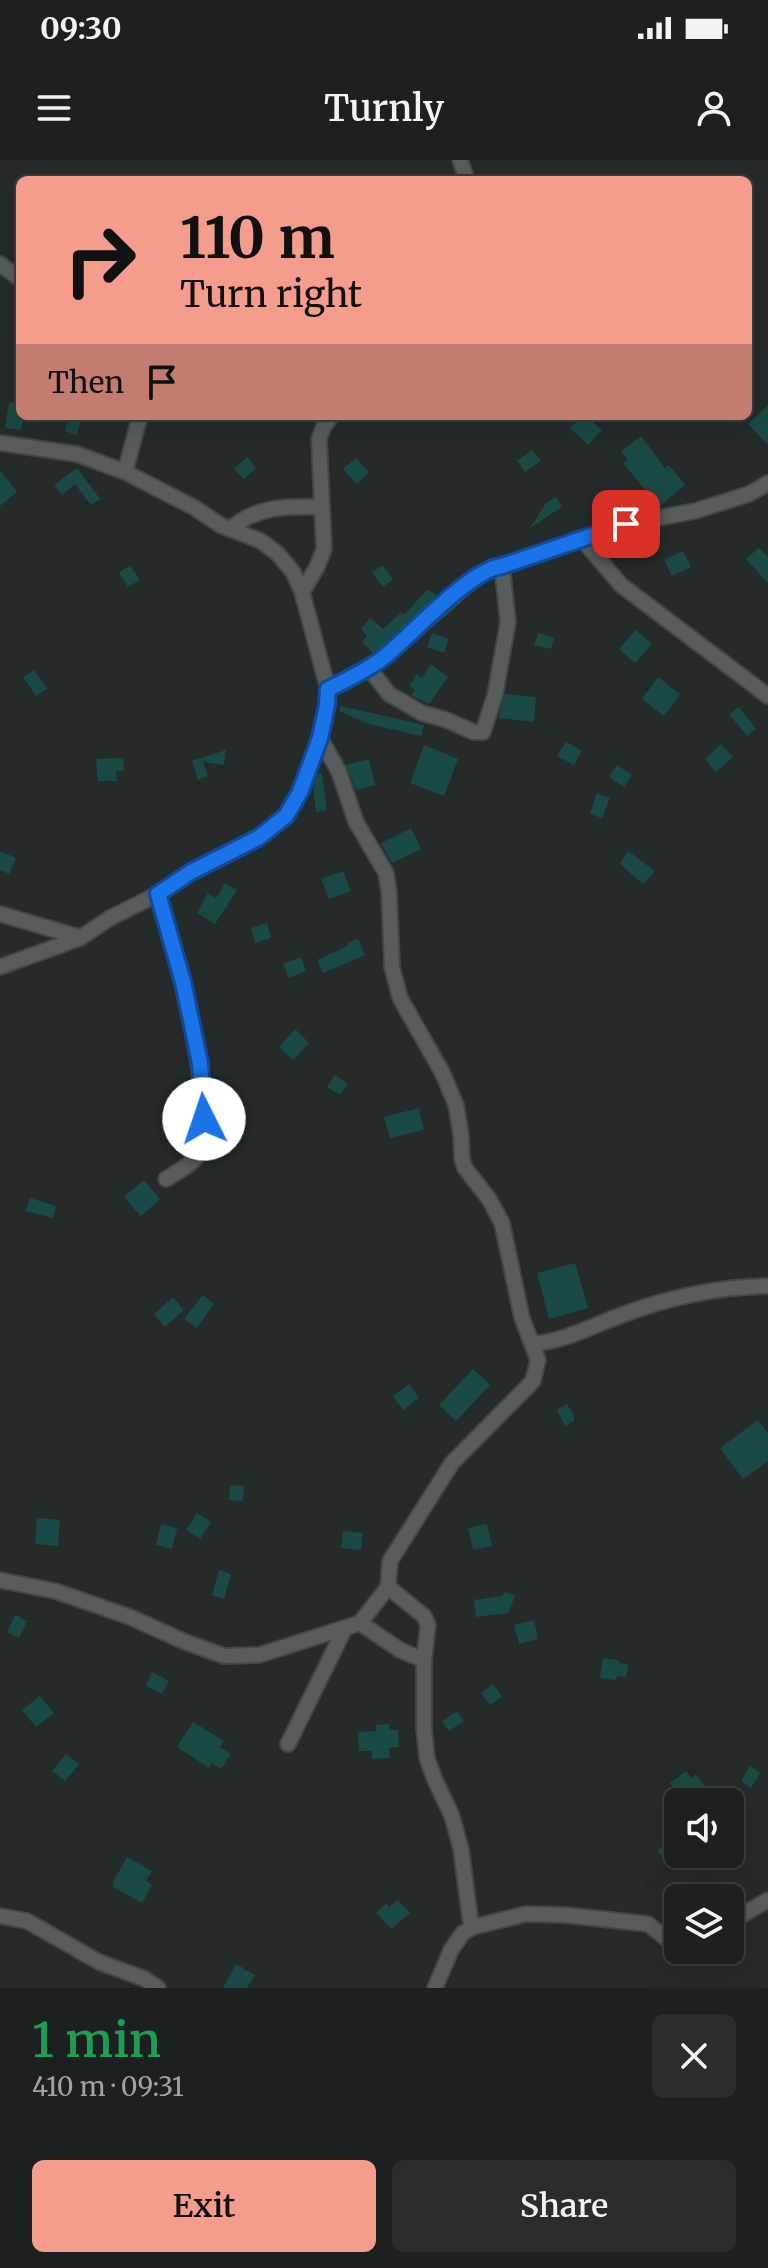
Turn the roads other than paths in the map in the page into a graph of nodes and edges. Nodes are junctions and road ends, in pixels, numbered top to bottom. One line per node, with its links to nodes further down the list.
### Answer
1 (139, 420): 4 (street)
2 (328, 420): 6 (street)
3 (0, 443): 4 (street)
4 (125, 472): 7 (street)
5 (768, 483): 8 (street)
6 (320, 507): 7 (street); 10 (street)
7 (231, 529): 10 (street)
8 (581, 538): 9 (street); 13 (street)
9 (502, 566): 11 (street); 11 (street)
10 (302, 592): 12 (street)
11 (368, 667): 12 (street)
12 (328, 689): 14 (street)
13 (768, 696)
14 (320, 738): 15 (street); 21 (street)
15 (158, 894): 17 (street); 19 (street)
16 (2, 913): 17 (street)
17 (80, 938): 18 (street)
18 (0, 967)
19 (166, 1179)
20 (768, 1286): 21 (street)
21 (533, 1344): 23 (street)
22 (0, 1580): 24 (street)
23 (388, 1587): 24 (street); 25 (street)
24 (352, 1626): 25 (street); 26 (street)
25 (424, 1660): 30 (street)
26 (288, 1744)
27 (768, 1900): 28 (street)
28 (744, 1914)
29 (0, 1916): 32 (street)
30 (473, 1927): 31 (street); 33 (street)
31 (664, 1937)
32 (158, 1988)
33 (435, 1988)

